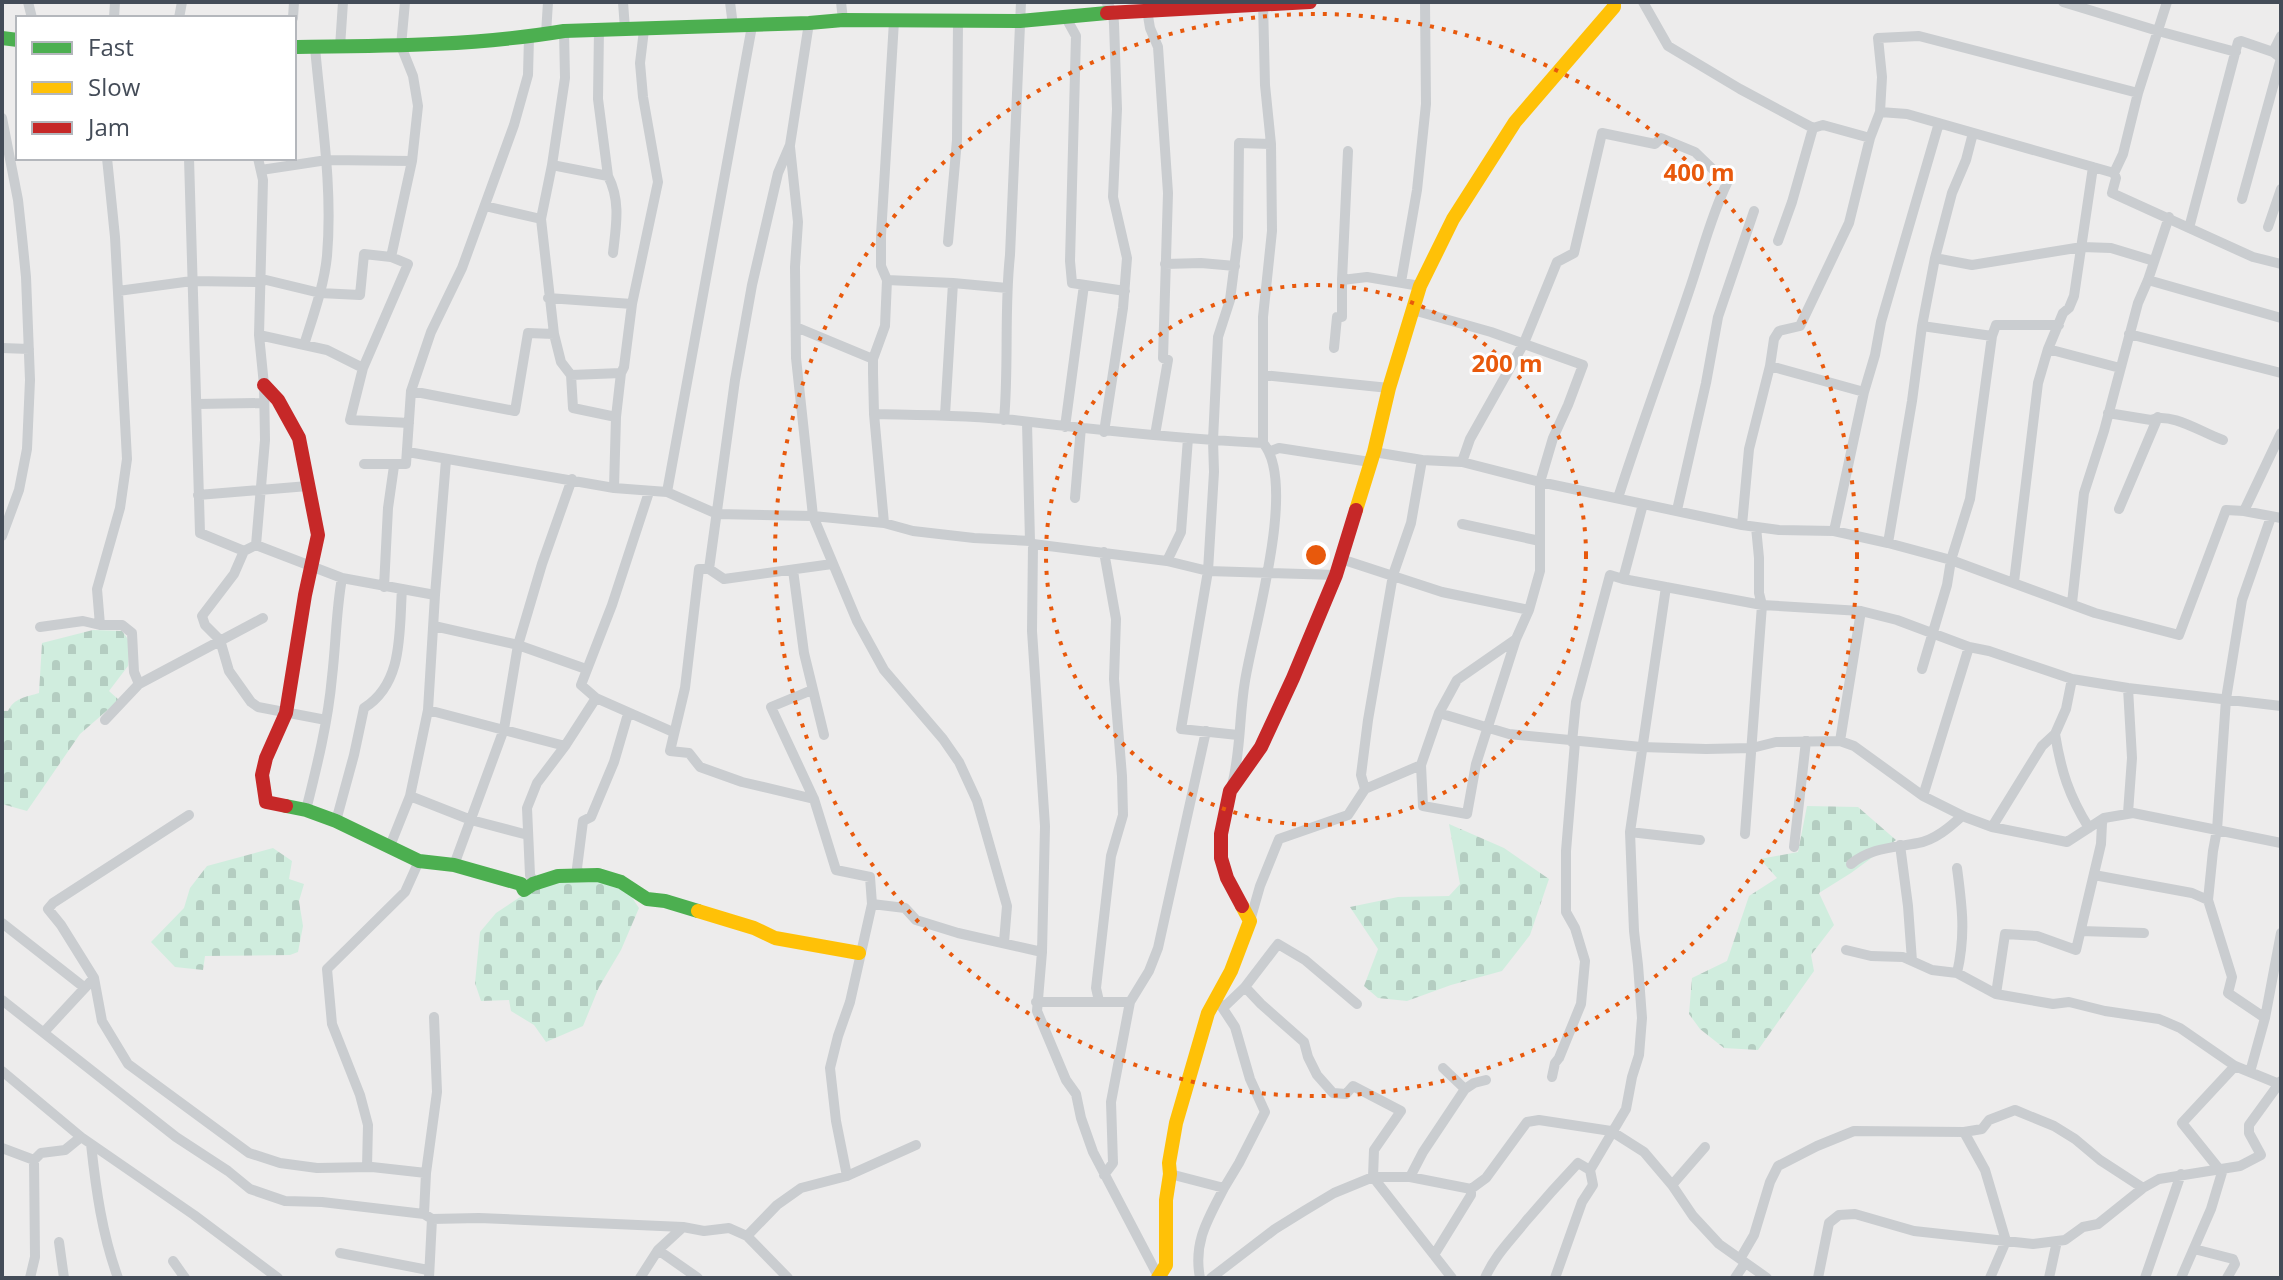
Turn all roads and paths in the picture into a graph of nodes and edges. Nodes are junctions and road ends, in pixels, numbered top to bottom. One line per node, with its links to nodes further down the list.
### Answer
1 (343, 2): 36 (street)
2 (405, 2): 33 (street)
3 (548, 2): 30 (street)
4 (623, 2): 26 (street)
5 (730, 2): 23 (street)
6 (841, 2): 18 (street)
7 (1021, 2): 20 (street)
8 (1310, 2): 14 (street)
9 (1425, 2): 82 (street)
10 (1614, 2): 85 (street)
11 (1643, 2): 43 (street)
12 (2063, 2): 29 (street)
13 (2167, 2): 29 (street)
14 (1263, 3): 16 (street); 46 (street)
15 (1109, 7): 16 (street); 17 (street); 88 (street)
16 (1147, 10): 74 (street)
17 (1065, 16): 20 (street); 84 (street)
18 (843, 20): 19 (street); 22 (street)
19 (894, 21): 21 (street); 78 (street)
20 (1020, 21): 21 (street); 86 (street)
21 (958, 22): 68 (street)
22 (809, 23): 24 (street); 47 (street)
23 (733, 26): 24 (street); 27 (street)
24 (752, 26): 151 (street)
25 (599, 29): 26 (street); 28 (street); 58 (street)
26 (625, 29): 27 (street)
27 (644, 30): 91 (street)
28 (564, 31): 30 (street); 54 (street)
29 (2158, 31): 37 (street); 39 (street)
30 (546, 34): 32 (street)
31 (2281, 36): 38 (street)
32 (529, 37): 33 (street); 61 (street)
33 (401, 46): 36 (street); 53 (street)
34 (296, 47): 35 (street)
35 (315, 47): 36 (street); 52 (street)
36 (340, 47)
37 (2236, 52): 38 (street); 66 (street)
38 (2273, 52): 60 (street)
39 (2138, 93): 40 (street); 57 (street)
40 (1880, 112): 42 (street); 45 (street)
41 (2, 118): 105 (street)
42 (1939, 123): 44 (street); 118 (street)
43 (1813, 128): 45 (street); 67 (street)
44 (1973, 133): 55 (street); 72 (street)
45 (1870, 138): 108 (street)
46 (1271, 144): 76 (street); 114 (street)
47 (790, 145): 96 (street); 159 (street)
48 (1348, 151): 79 (street)
49 (107, 160): 87 (street)
50 (189, 160): 81 (street)
51 (258, 160): 56 (street)
52 (327, 160): 53 (street); 56 (street); 89 (street)
53 (412, 161): 71 (street)
54 (552, 165): 58 (street); 64 (street)
55 (2093, 167): 57 (street); 69 (street)
56 (261, 170): 77 (street)
57 (2114, 173): 63 (street)
58 (608, 176): 70 (street)
59 (2281, 189): 65 (street)
60 (2242, 199)
61 (485, 206): 64 (street); 117 (street)
62 (1754, 211): 157 (street)
63 (2169, 217): 66 (street); 73 (street)
64 (541, 219): 90 (street)
65 (2268, 227)
66 (2189, 228): 75 (street)
67 (1778, 241)
68 (948, 242)
69 (2082, 247): 72 (street); 73 (street); 94 (street)
70 (613, 253)
71 (391, 257): 89 (street); 109 (street)
72 (1935, 258): 95 (street)
73 (2154, 261): 80 (street)
74 (1165, 264): 76 (street); 133 (street)
75 (2281, 264)
76 (1235, 266): 135 (street)
77 (262, 280): 81 (street); 89 (street); 99 (street)
78 (887, 280): 83 (street); 107 (street)
79 (1342, 280): 82 (street); 104 (street)
80 (2148, 280): 93 (street); 98 (street)
81 (192, 281): 87 (street); 120 (street)
82 (1401, 282): 85 (street)
83 (953, 283): 86 (street); 123 (street)
84 (1084, 285): 88 (street); 129 (street)
85 (1420, 286): 92 (street)
86 (1007, 288): 126 (street)
87 (118, 291): 197 (street)
88 (1125, 291): 131 (street)
89 (320, 293): 102 (street)
90 (548, 298): 91 (street); 97 (street)
91 (632, 304): 111 (street)
92 (1413, 310): 101 (street); 116 (street)
93 (2281, 318)
94 (2059, 325): 100 (street); 106 (street)
95 (1922, 326): 100 (street); 170 (street)
96 (796, 327): 107 (street); 160 (street)
97 (554, 334): 113 (street); 117 (street)
98 (2129, 334): 110 (street); 112 (street)
99 (259, 335): 102 (street); 115 (street)
100 (1992, 336): 175 (street)
101 (1524, 343): 142 (street); 146 (street); 154 (street)
102 (304, 345): 109 (street)
103 (2, 348): 105 (street)
104 (1334, 348)
105 (29, 349): 167 (street)
106 (2048, 349): 110 (street); 187 (street)
107 (873, 359): 122 (street)
108 (1770, 366): 118 (street); 164 (street)
109 (363, 368): 127 (street)
110 (2120, 368): 121 (street)
111 (621, 373): 113 (street); 124 (street)
112 (2281, 373)
113 (571, 375): 124 (street)
114 (1263, 375): 116 (street); 137 (street)
115 (264, 385): 119 (street); 147 (street)
116 (1389, 388): 139 (street)
117 (411, 391): 127 (street)
118 (1864, 392): 166 (street)
119 (264, 403): 120 (street); 149 (street)
120 (197, 404): 152 (street)
121 (2108, 413): 125 (street); 192 (street)
122 (874, 414): 123 (street); 162 (street)
123 (945, 415): 126 (street)
124 (616, 417): 148 (street)
125 (2158, 417): 136 (street); 156 (street)
126 (1004, 420): 128 (street)
127 (409, 423): 138 (street)
128 (1027, 423): 129 (street); 169 (street)
129 (1065, 427): 130 (street)
130 (1081, 427): 131 (street); 153 (street)
131 (1104, 432): 133 (street)
132 (2281, 433): 158 (street)
133 (1155, 435): 134 (street)
134 (1188, 438): 135 (street); 176 (street)
135 (1213, 440): 137 (street); 181 (street)
136 (2223, 440)
137 (1267, 447): 139 (street); 182 (street)
138 (408, 452): 140 (street); 144 (street)
139 (1372, 457): 141 (street); 174 (street)
140 (446, 460): 145 (street); 191 (street)
141 (1422, 460): 142 (street); 184 (street)
142 (1462, 462): 146 (street)
143 (364, 464): 144 (street)
144 (394, 466): 188 (street)
145 (572, 479): 148 (street); 203 (street)
146 (1540, 482): 154 (street); 168 (street)
147 (308, 486): 149 (street); 178 (street)
148 (614, 488): 150 (street)
149 (262, 491): 152 (street); 171 (street)
150 (649, 492): 151 (street); 205 (street)
151 (667, 492): 159 (street)
152 (198, 495): 172 (street)
153 (1075, 498)
154 (1618, 498): 155 (street)
155 (1643, 504): 157 (street); 186 (street)
156 (2119, 509)
157 (1677, 510): 164 (street)
158 (2244, 511): 161 (street); 192 (street)
159 (717, 514): 160 (street); 179 (street)
160 (813, 516): 162 (street); 177 (street)
161 (2276, 517): 212 (street)
162 (884, 523): 169 (street)
163 (1462, 524): 168 (street)
164 (1742, 525): 165 (street)
165 (1756, 527): 166 (street); 193 (street)
166 (1834, 531): 170 (street)
167 (2, 536)
168 (1540, 541): 194 (street)
169 (1032, 542): 173 (street); 273 (street)
170 (1888, 543): 175 (street)
171 (256, 545): 172 (street); 178 (street)
172 (244, 551): 202 (street)
173 (1104, 552): 176 (street); 282 (street)
174 (1341, 559): 183 (street); 184 (street)
175 (1951, 560): 187 (street); 200 (street)
176 (1167, 561): 181 (street)
177 (832, 564): 180 (street); 271 (street)
178 (313, 566): 185 (street); 215 (street)
179 (709, 569): 180 (street); 223 (street)
180 (793, 570): 210 (street)
181 (1208, 571): 182 (street); 222 (street)
182 (1269, 573): 183 (street); 226 (street)
183 (1336, 575): 235 (street)
184 (1393, 575): 194 (street); 234 (street)
185 (342, 578): 188 (street); 219 (street)
186 (1623, 579): 189 (street); 229 (street)
187 (2014, 582): 192 (street)
188 (384, 587): 190 (street)
189 (1666, 587): 193 (street); 231 (street)
190 (402, 589): 191 (street); 245 (street)
191 (435, 595): 198 (street)
192 (2072, 603)
193 (1762, 605): 195 (street); 232 (street)
194 (1529, 610): 201 (street)
195 (1861, 611): 200 (street); 228 (street)
196 (263, 618): 202 (street)
197 (100, 625): 199 (street); 208 (street)
198 (434, 626): 203 (street); 214 (street)
199 (40, 627)
200 (1933, 633): 204 (street); 206 (street)
201 (1516, 639): 216 (street); 220 (street)
202 (220, 640): 208 (street); 215 (street)
203 (518, 645): 205 (street); 221 (street)
204 (1969, 647): 207 (street); 237 (street)
205 (586, 669): 211 (street)
206 (1922, 669)
207 (2072, 679): 209 (street); 224 (street)
208 (139, 684): 218 (street)
209 (2128, 688): 212 (street); 240 (street)
210 (812, 690): 225 (street); 238 (street)
211 (596, 698): 217 (street); 230 (street)
212 (2226, 699): 213 (street); 248 (street)
213 (2281, 706)
214 (428, 710): 221 (street); 236 (street)
215 (286, 713): 219 (street); 239 (street)
216 (1439, 713): 220 (street); 233 (street)
217 (628, 714): 223 (street); 261 (street)
218 (105, 720)
219 (326, 720): 239 (street)
220 (1488, 727): 229 (street); 233 (street)
221 (504, 729): 230 (street); 244 (street)
222 (1206, 731): 226 (street); 284 (street)
223 (673, 732): 238 (street)
224 (2055, 734): 246 (street); 247 (street)
225 (824, 735)
226 (1238, 735): 235 (street)
227 (1806, 741): 228 (street); 232 (street); 256 (street)
228 (1840, 741): 237 (street)
229 (1574, 742): 231 (street); 294 (street)
230 (565, 746): 251 (street)
231 (1641, 747): 232 (street); 249 (street)
232 (1752, 748): 250 (street)
233 (1421, 765): 234 (street)
234 (1365, 789): 266 (street)
235 (1230, 791): 266 (street)
236 (410, 796): 244 (street); 255 (street)
237 (1923, 796): 242 (street)
238 (814, 799): 265 (street)
239 (306, 810): 245 (street)
240 (2128, 813): 243 (street); 248 (street)
241 (189, 815): 277 (street)
242 (1962, 816): 246 (street); 254 (street)
243 (2104, 818): 247 (street); 262 (street)
244 (471, 820): 251 (street); 259 (street)
245 (336, 821): 255 (street)
246 (1992, 827): 247 (street)
247 (2089, 828)
248 (2217, 830): 253 (street); 264 (street)
249 (1630, 832): 252 (street); 298 (street)
250 (1745, 834)
251 (528, 835): 263 (street)
252 (1700, 840)
253 (2281, 843)
254 (1900, 845): 258 (street); 275 (street)
255 (390, 846): 257 (street)
256 (1794, 847)
257 (419, 861): 259 (street); 306 (street)
258 (1851, 864)
259 (454, 865): 263 (street)
260 (1957, 868): 276 (street)
261 (579, 873): 263 (street); 274 (street)
262 (2094, 875): 264 (street); 268 (street)
263 (534, 883)
264 (2208, 900): 288 (street)
265 (872, 904): 271 (street); 274 (street)
266 (1250, 921): 285 (street)
267 (2, 923): 279 (street)
268 (2081, 931): 269 (street); 280 (street)
269 (2144, 933)
270 (2281, 933): 288 (street)
271 (1004, 942): 273 (street)
272 (1846, 950): 275 (street)
273 (1042, 952): 283 (street)
274 (859, 953): 313 (street)
275 (1912, 961): 276 (street)
276 (1957, 973): 280 (street)
277 (94, 978): 279 (street); 306 (street)
278 (1245, 987): 285 (street); 286 (street); 314 (street)
279 (85, 988): 289 (street)
280 (1996, 994): 290 (street)
281 (2, 1000): 289 (street)
282 (1099, 1001): 283 (street); 284 (street)
283 (1036, 1002): 312 (street)
284 (1130, 1002): 312 (street)
285 (1220, 1003): 310 (street); 317 (street)
286 (1357, 1004)
287 (434, 1017): 309 (street)
288 (2265, 1018): 293 (street)
289 (44, 1032): 320 (street)
290 (2235, 1066): 293 (street); 307 (street)
291 (1443, 1068): 297 (street)
292 (2, 1071): 300 (street)
293 (2250, 1072): 296 (street)
294 (1552, 1077)
295 (1486, 1080): 297 (street)
296 (2280, 1083): 307 (street)
297 (1465, 1089): 315 (street)
298 (1611, 1131): 308 (street); 316 (street); 319 (street)
299 (1964, 1132): 318 (street); 323 (street); 331 (street)
300 (81, 1137): 301 (street); 305 (street)
301 (91, 1144): 336 (street); 338 (street)
302 (916, 1145): 313 (street)
303 (1705, 1147): 316 (street)
304 (2, 1148): 305 (street)
305 (34, 1160): 334 (street)
306 (367, 1167): 309 (street)
307 (2221, 1169): 311 (street); 326 (street)
308 (1590, 1170): 345 (street); 346 (street)
309 (426, 1173): 320 (street)
310 (1170, 1174): 317 (street); 333 (street)
311 (2181, 1174): 318 (street); 352 (street)
312 (1104, 1175): 333 (street)
313 (847, 1176): 322 (street)
314 (1373, 1177): 315 (street); 329 (street); 343 (street)
315 (1410, 1177): 319 (street)
316 (1672, 1185): 331 (street)
317 (1224, 1188): 342 (street)
318 (2143, 1188): 324 (street)
319 (1471, 1189): 329 (street)
320 (428, 1216): 321 (street); 332 (street)
321 (683, 1227): 322 (street); 327 (street)
322 (747, 1236): 341 (street)
323 (2006, 1241): 324 (street); 349 (street); 350 (street)
324 (2057, 1241): 351 (street)
325 (59, 1242): 335 (street)
326 (2194, 1249): 353 (street); 354 (street)
327 (658, 1250): 339 (street); 340 (street)
328 (340, 1253): 332 (street)
329 (1434, 1255): 344 (street)
330 (173, 1261): 337 (street)
331 (1743, 1261): 347 (street); 348 (street)
332 (428, 1274)
333 (1158, 1277)
334 (30, 1278)
335 (64, 1278)
336 (118, 1278)
337 (185, 1278)
338 (278, 1278)
339 (640, 1278)
340 (698, 1278)
341 (788, 1278)
342 (1200, 1278)
343 (1211, 1278)
344 (1452, 1278)
345 (1485, 1278)
346 (1555, 1278)
347 (1735, 1278)
348 (1767, 1278)
349 (1818, 1278)
350 (1990, 1278)
351 (2049, 1278)
352 (2145, 1278)
353 (2181, 1278)
354 (2227, 1278)

